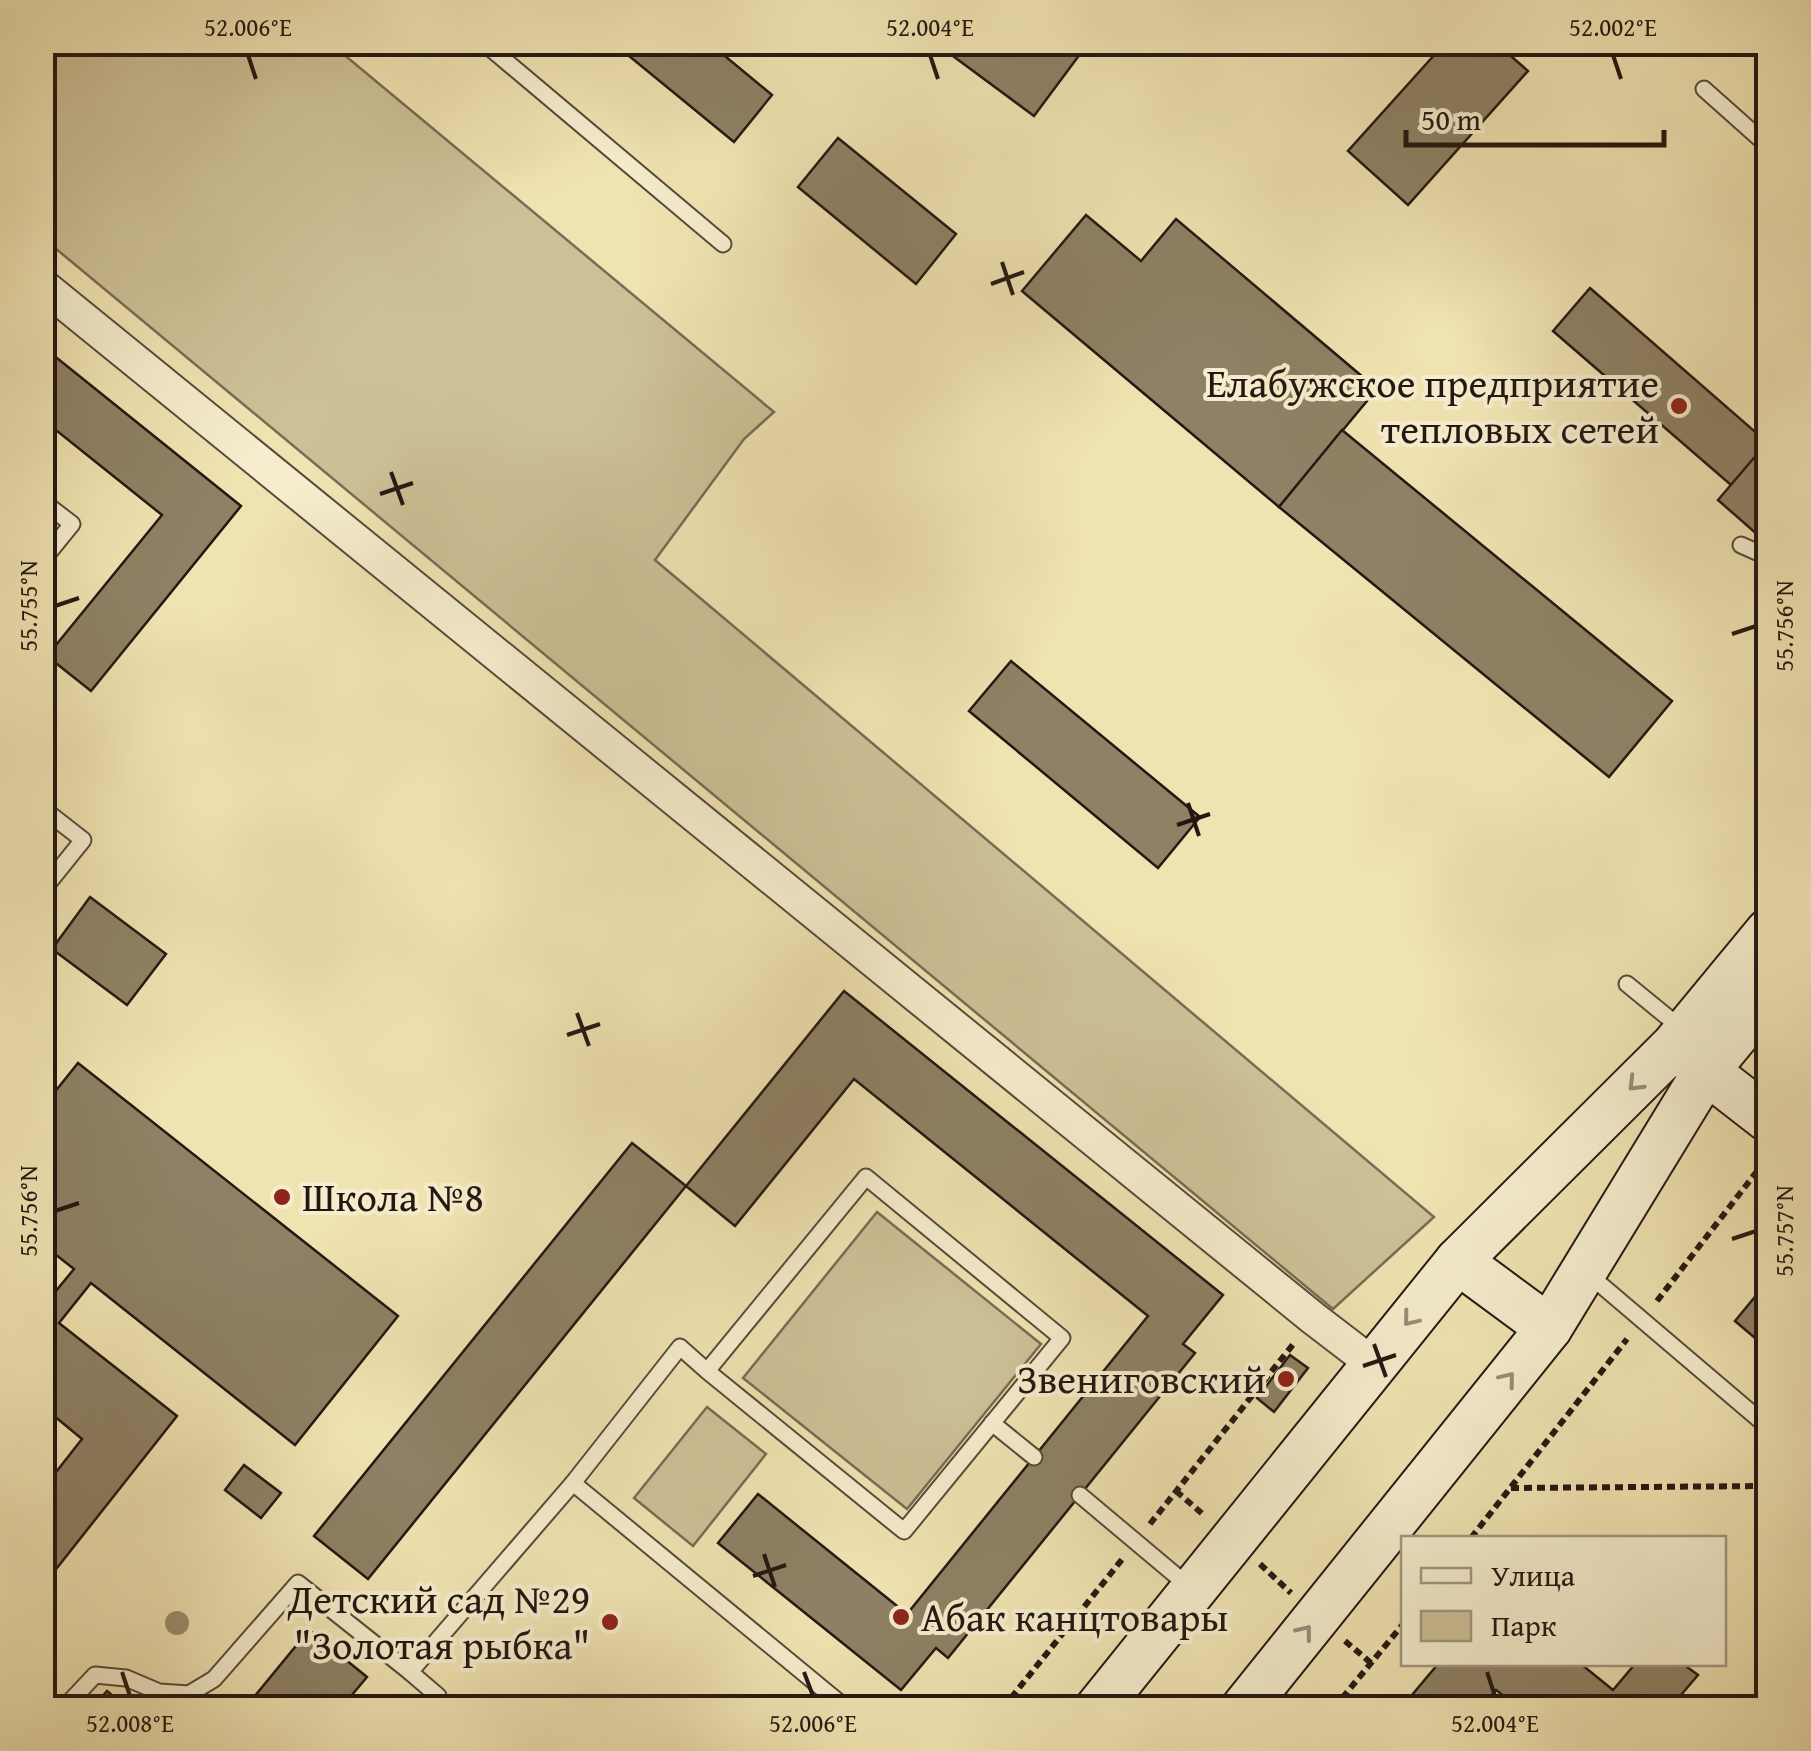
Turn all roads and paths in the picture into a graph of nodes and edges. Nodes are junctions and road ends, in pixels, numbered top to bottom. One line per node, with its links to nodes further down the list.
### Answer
1 (483, 42): 4 (lane)
2 (1704, 88): 3 (lane)
3 (1768, 146)
4 (723, 244)
5 (42, 285): 20 (street)
6 (42, 501): 9 (lane)
7 (1740, 545): 8 (lane)
8 (1768, 557)
9 (42, 561)
10 (42, 808): 11 (lane)
11 (42, 891)
12 (1768, 932): 15 (street)
13 (1627, 984): 15 (lane)
14 (1768, 996): 15 (street)
15 (1688, 1050): 16 (street); 18 (street, one-way to 18); 19 (street)
16 (1768, 1119)
17 (1768, 1156): 21 (path)
18 (1458, 1260): 22 (street); 23 (street, one-way to 23)
19 (1584, 1271): 21 (lane); 22 (street)
20 (1314, 1318): 23 (street); 31 (path)
21 (1643, 1319): 26 (lane); 30 (path)
22 (1549, 1328): 37 (street, one-way to 22)
23 (1373, 1364): 34 (street)
24 (708, 1370): 25 (lane); 25 (lane); 28 (lane)
25 (992, 1423): 27 (lane)
26 (1768, 1427)
27 (1034, 1458)
28 (574, 1483): 40 (lane); 44 (lane)
29 (1768, 1486): 30 (path)
30 (1511, 1488): 33 (path)
31 (1176, 1492): 34 (path); 35 (path)
32 (1080, 1496): 35 (lane)
33 (1473, 1536)
34 (1234, 1541): 36 (street); 37 (path)
35 (1136, 1542): 36 (lane); 45 (path)
36 (1193, 1590): 46 (street)
37 (1317, 1616): 39 (path); 41 (street, one-way to 37)
38 (1401, 1626): 39 (path)
39 (1371, 1663): 47 (path)
40 (410, 1672): 42 (lane); 43 (lane)
41 (1265, 1701)
42 (64, 1708)
43 (428, 1708)
44 (846, 1708)
45 (1003, 1708)
46 (1098, 1708)
47 (1334, 1708)

